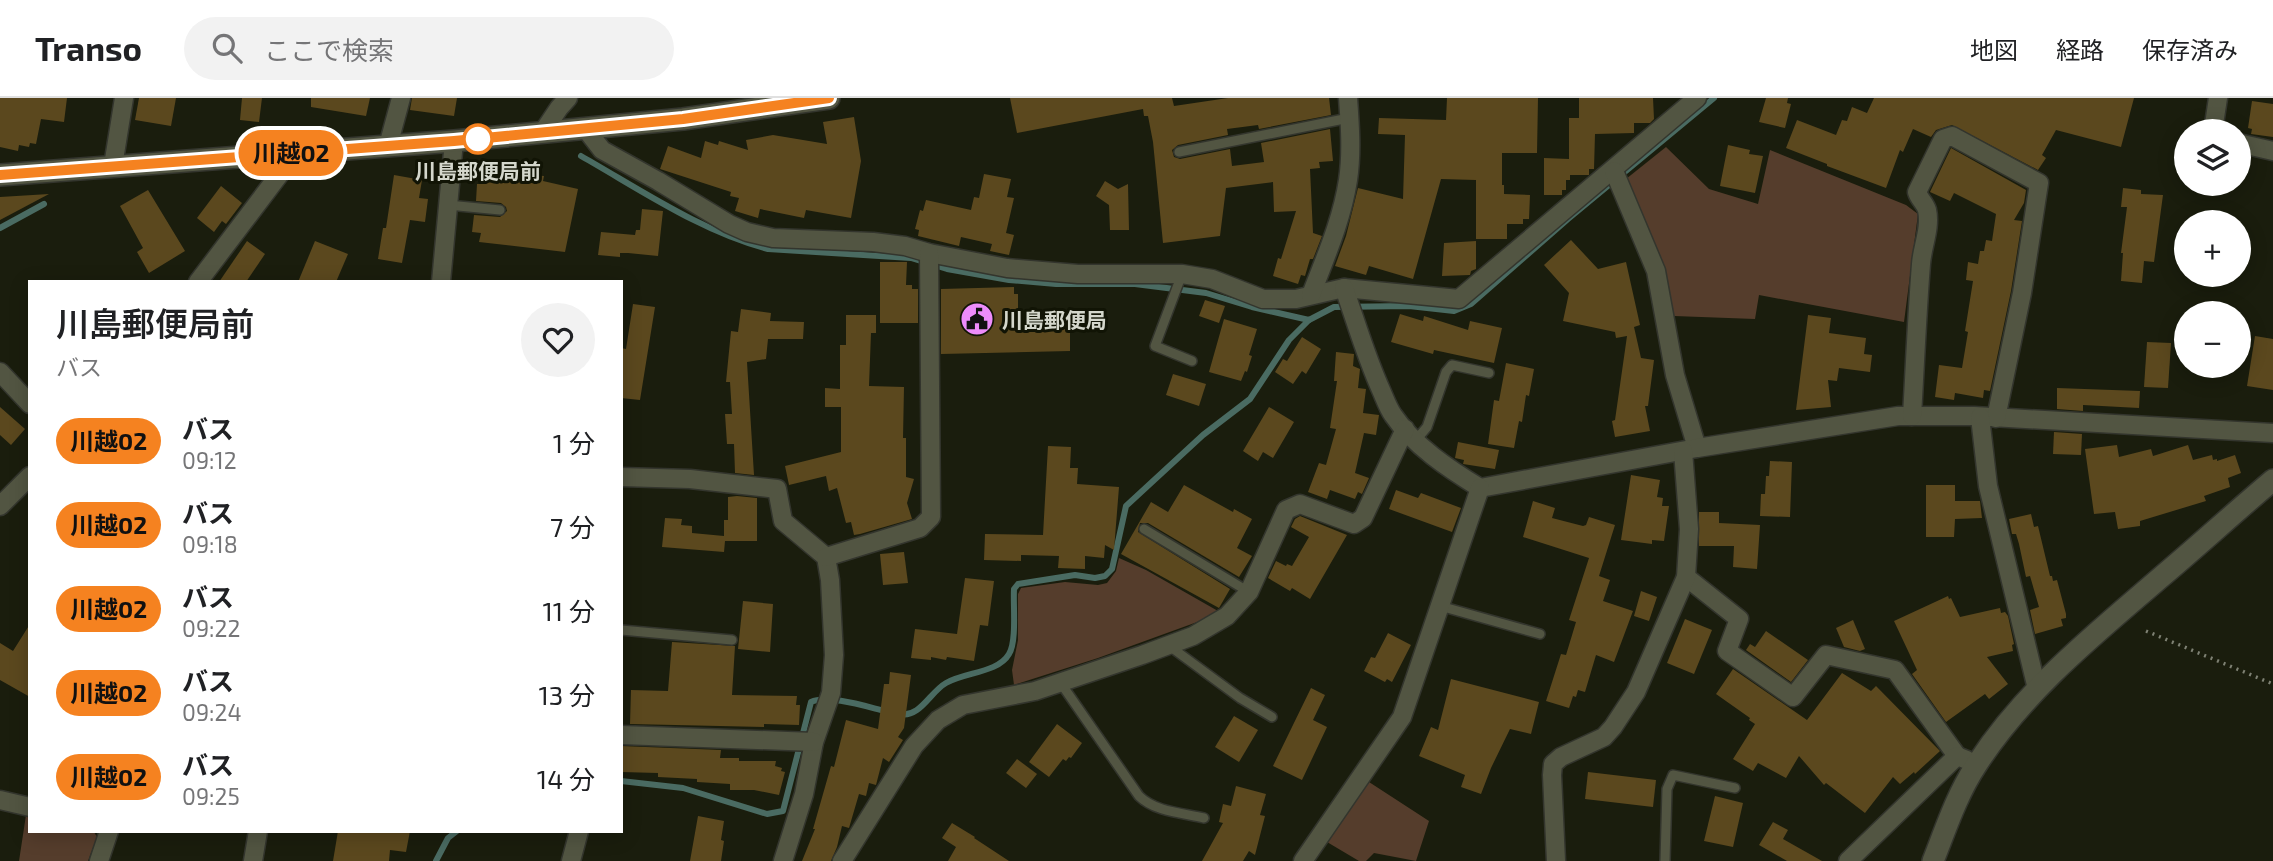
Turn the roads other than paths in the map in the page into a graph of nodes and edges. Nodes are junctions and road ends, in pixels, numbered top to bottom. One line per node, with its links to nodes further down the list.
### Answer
1 (124, 98): 18 (street)
2 (401, 98): 13 (street)
3 (568, 98): 11 (street)
4 (829, 98): 10 (street)
5 (1348, 98): 8 (street)
6 (1697, 98): 19 (street)
7 (2218, 98): 9 (street)
8 (1349, 118): 16 (lane); 28 (street)
9 (2215, 119)
10 (585, 128): 11 (street); 23 (street)
11 (543, 132): 12 (street)
12 (454, 141): 13 (street); 21 (street)
13 (388, 146): 17 (street)
14 (2251, 146): 15 (street)
15 (2273, 151)
16 (1179, 152)
17 (291, 153): 18 (street); 25 (street)
18 (113, 166): 20 (street)
19 (1614, 171): 27 (street); 37 (street)
20 (0, 175)
21 (448, 205): 22 (lane); 26 (street)
22 (500, 210)
23 (929, 253): 24 (street); 44 (street)
24 (1182, 274): 28 (street); 29 (lane)
25 (200, 280)
26 (441, 280)
27 (1344, 288): 28 (street); 36 (street)
28 (1311, 295)
29 (1192, 361)
30 (0, 372): 32 (street)
31 (1489, 373): 36 (lane)
32 (28, 402)
33 (1912, 416): 34 (street); 34 (street); 37 (street)
34 (1988, 417): 35 (street); 53 (street)
35 (2273, 433)
36 (1410, 434): 41 (street); 46 (street)
37 (1690, 449): 41 (street); 45 (street)
38 (623, 477): 44 (street)
39 (28, 479): 42 (street)
40 (2273, 480): 53 (street)
41 (1480, 488): 47 (street)
42 (0, 506)
43 (1144, 528): 46 (lane)
44 (826, 557): 56 (street)
45 (1685, 577): 57 (street); 72 (street)
46 (1249, 592): 51 (street)
47 (1440, 606): 49 (lane); 71 (street)
48 (623, 630): 50 (lane)
49 (1540, 634)
50 (732, 640)
51 (1168, 645): 52 (street); 54 (lane)
52 (1060, 682): 62 (lane); 70 (street)
53 (2037, 689): 58 (street)
54 (1272, 717)
55 (623, 734): 56 (street)
56 (814, 742): 69 (street)
57 (1956, 755): 58 (street); 74 (street)
58 (1977, 764): 75 (street)
59 (1735, 788): 73 (lane)
60 (0, 800): 61 (street)
61 (28, 807)
62 (1205, 818)
63 (108, 833): 66 (street)
64 (258, 833): 67 (street)
65 (578, 833): 68 (street)
66 (99, 861)
67 (253, 861)
68 (571, 861)
69 (783, 861)
70 (842, 861)
71 (1303, 861)
72 (1556, 861)
73 (1665, 861)
74 (1848, 861)
75 (1933, 861)

